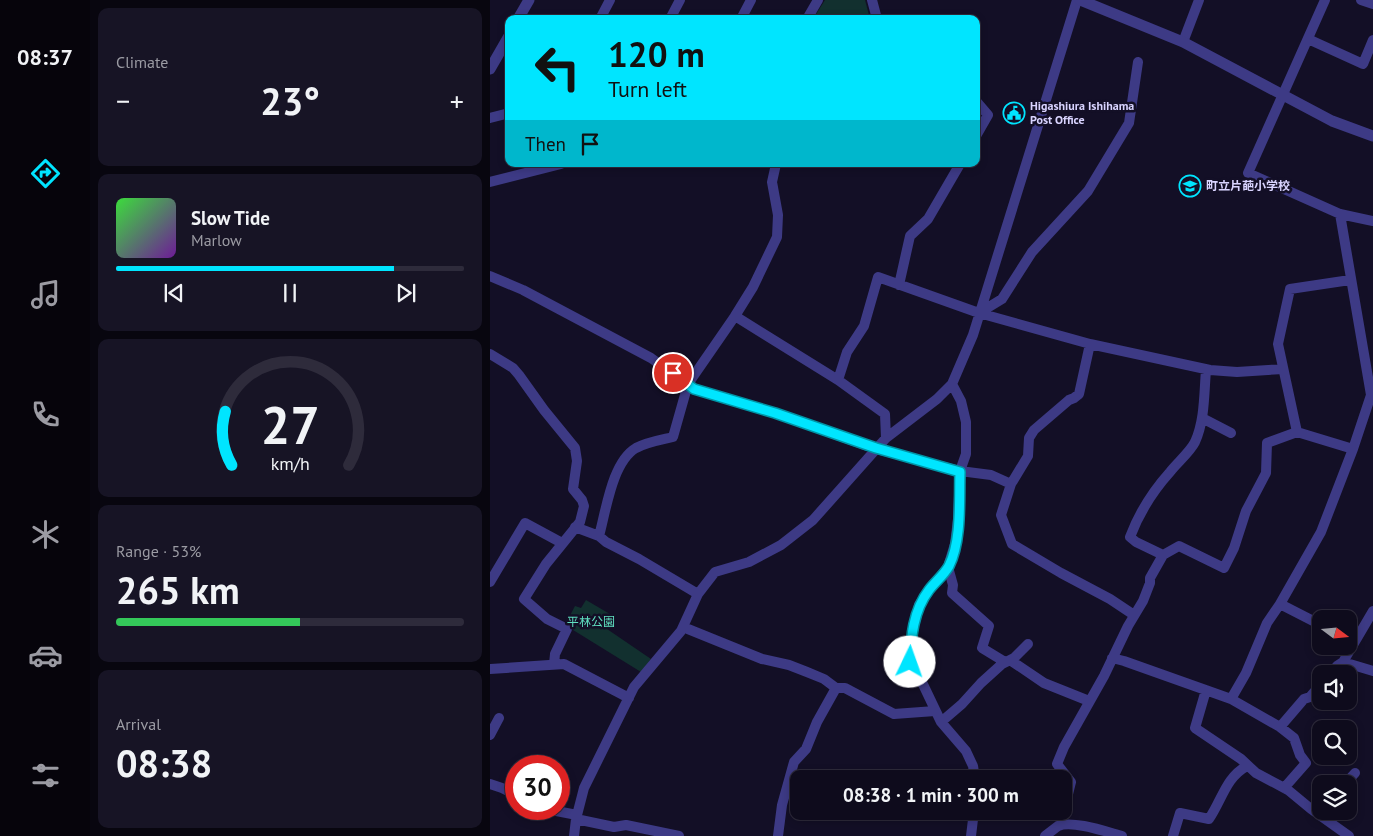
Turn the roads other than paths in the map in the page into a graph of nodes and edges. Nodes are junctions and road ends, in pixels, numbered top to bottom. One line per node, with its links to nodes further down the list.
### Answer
1 (528, 0): 10 (street)
2 (610, 0): 11 (street)
3 (680, 0): 12 (street)
4 (751, 0): 13 (street)
5 (818, 0): 14 (street)
6 (872, 0): 15 (street)
7 (1079, 0): 18 (street); 37 (street)
8 (1199, 0): 18 (street)
9 (1326, 0): 16 (street)
10 (520, 15)
11 (602, 15)
12 (672, 15)
13 (743, 15)
14 (809, 15)
15 (876, 15)
16 (1308, 39): 17 (street); 22 (street)
17 (1373, 40)
18 (1183, 42): 22 (street)
19 (505, 43): 21 (street)
20 (1138, 62): 37 (street)
21 (490, 69)
22 (1283, 94): 27 (street); 32 (street)
23 (980, 106): 26 (street)
24 (505, 114): 25 (street)
25 (490, 118)
26 (980, 129)
27 (1373, 136)
28 (548, 167): 31 (street)
29 (775, 167): 38 (street)
30 (958, 167): 36 (street)
31 (490, 182)
32 (1340, 214): 33 (street); 35 (street)
33 (1373, 220)
34 (490, 276): 44 (street)
35 (1350, 280): 41 (street); 46 (street)
36 (899, 285): 37 (street); 43 (street)
37 (979, 313): 39 (street); 45 (street)
38 (735, 316): 43 (street); 44 (street)
39 (1090, 344): 42 (street); 54 (street)
40 (490, 354): 55 (street)
41 (1283, 369): 42 (street); 48 (street)
42 (1206, 370): 47 (street)
43 (838, 380): 50 (street)
44 (688, 384): 51 (street); 56 (street)
45 (952, 384): 50 (street); 53 (street)
46 (1372, 395): 52 (street)
47 (1202, 418): 49 (street); 58 (street)
48 (1297, 432): 52 (street); 58 (street)
49 (1231, 433)
50 (886, 438): 51 (street)
51 (876, 448): 53 (street); 61 (street)
52 (1353, 449): 62 (street)
53 (960, 472): 54 (street); 59 (street)
54 (1011, 484): 64 (street)
55 (575, 527): 56 (street); 57 (street)
56 (599, 536): 61 (street)
57 (562, 543): 60 (street); 73 (street)
58 (1163, 555): 64 (street)
59 (948, 567): 71 (street); 83 (street)
60 (490, 582)
61 (698, 594): 66 (street)
62 (1280, 604): 65 (street); 81 (street)
63 (1373, 611): 67 (street)
64 (1134, 615): 70 (street)
65 (1312, 620)
66 (683, 627): 77 (street); 80 (street)
67 (1358, 632)
68 (1028, 644): 71 (street)
69 (1346, 655): 72 (street)
70 (1112, 658): 78 (street); 82 (street)
71 (1008, 661): 82 (street); 85 (street)
72 (1343, 662): 74 (street); 76 (street)
73 (554, 664): 75 (street); 80 (street)
74 (1338, 665)
75 (490, 669)
76 (1373, 670)
77 (836, 688): 83 (street); 103 (street)
78 (1206, 690): 81 (street); 88 (street)
79 (1312, 695): 86 (street)
80 (629, 698): 96 (street)
81 (1231, 699): 86 (street)
82 (1089, 701): 90 (street)
83 (935, 711): 85 (street)
84 (499, 718): 87 (street)
85 (941, 722): 89 (street)
86 (1280, 727): 92 (street)
87 (490, 735)
88 (1247, 766): 92 (street); 107 (street)
89 (974, 770)
90 (1062, 770)
91 (490, 784): 93 (street)
92 (1284, 788): 94 (street)
93 (505, 790)
94 (1312, 807)
95 (570, 815): 96 (street)
96 (577, 817): 101 (street); 102 (street)
97 (973, 820): 104 (street)
98 (1062, 820): 100 (street)
99 (1330, 820): 108 (street)
100 (1060, 826): 105 (street); 106 (street)
101 (574, 836)
102 (679, 836)
103 (778, 836)
104 (971, 836)
105 (1045, 836)
106 (1122, 836)
107 (1173, 836)
108 (1349, 836)

